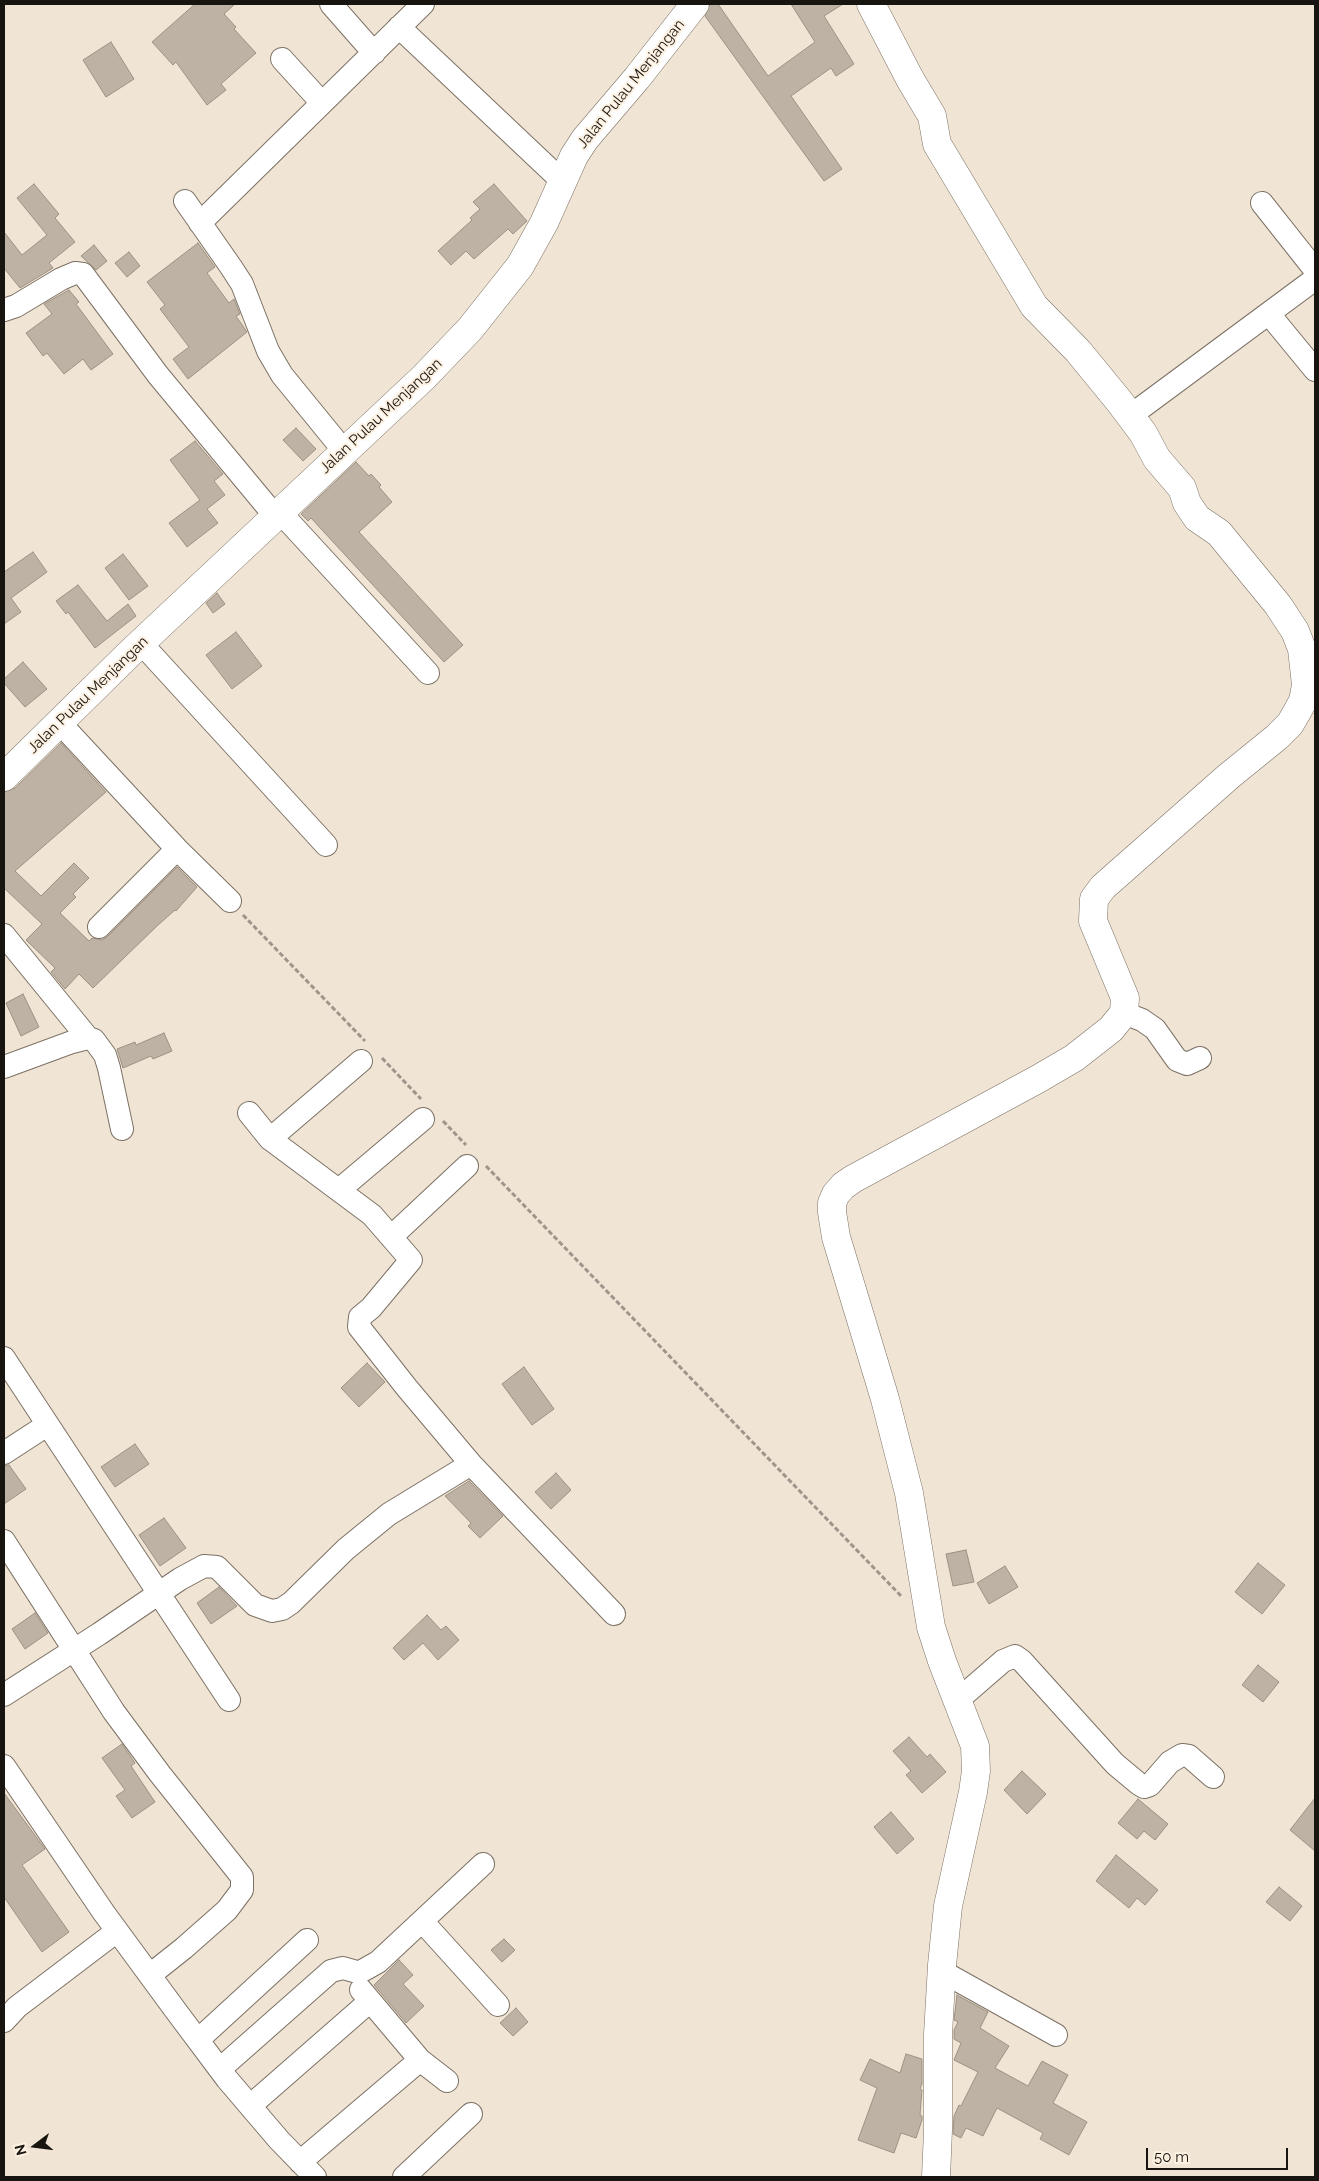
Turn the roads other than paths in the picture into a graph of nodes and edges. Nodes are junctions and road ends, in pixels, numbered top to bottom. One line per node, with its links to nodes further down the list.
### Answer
1 (330, 4): 6 (street)
2 (423, 4): 5 (street)
3 (695, 4): 9 (street, Jalan Pulau Menjangan)
4 (872, 4): 18 (street)
5 (399, 27): 6 (street); 9 (street)
6 (374, 52): 8 (street)
7 (282, 58): 8 (street)
8 (322, 103): 12 (street)
9 (562, 181): 19 (street, Jalan Pulau Menjangan)
10 (185, 202): 12 (street)
11 (1262, 203): 13 (street)
12 (200, 223): 19 (street)
13 (1315, 270)
14 (1315, 279): 16 (street)
15 (4, 310): 20 (street)
16 (1269, 314): 17 (street); 18 (street)
17 (1315, 370)
18 (1130, 416): 30 (street)
19 (344, 451): 20 (street, Jalan Pulau Menjangan)
20 (278, 514): 21 (street, Jalan Pulau Menjangan); 22 (street)
21 (141, 643): 23 (street, Jalan Pulau Menjangan); 25 (street)
22 (428, 673)
23 (60, 722): 24 (street, Jalan Pulau Menjangan); 26 (street)
24 (4, 777)
25 (326, 845)
26 (177, 849): 27 (street); 28 (street)
27 (230, 902)
28 (99, 927)
29 (4, 936): 31 (street)
30 (1124, 1013): 33 (street); 52 (street)
31 (88, 1038): 34 (street); 37 (street)
32 (369, 1053): 38 (street)
33 (1200, 1058)
34 (4, 1067)
35 (249, 1112): 38 (street)
36 (429, 1113): 40 (street)
37 (122, 1129)
38 (270, 1139): 40 (street)
39 (471, 1157): 41 (street)
40 (339, 1190): 41 (street)
41 (391, 1237): 45 (street)
42 (4, 1358): 43 (street)
43 (47, 1425): 44 (street); 47 (street)
44 (4, 1453)
45 (471, 1464): 47 (street); 48 (street)
46 (4, 1541): 49 (street)
47 (159, 1594): 49 (street); 51 (street)
48 (614, 1614)
49 (75, 1650): 50 (street); 61 (street)
50 (4, 1696)
51 (229, 1700)
52 (958, 1700): 54 (street); 60 (street)
53 (4, 1766): 57 (street)
54 (1213, 1776)
55 (483, 1864): 56 (street)
56 (422, 1921): 59 (street); 63 (street)
57 (117, 1931): 61 (street); 64 (street)
58 (307, 1940): 66 (street)
59 (349, 1970): 62 (street); 68 (street)
60 (943, 1972): 65 (street); 74 (street)
61 (150, 1976): 66 (street)
62 (369, 2002): 67 (street); 70 (street)
63 (498, 2005)
64 (4, 2021)
65 (1056, 2035)
66 (198, 2040): 68 (street)
67 (420, 2060): 69 (street); 72 (street)
68 (220, 2069): 70 (street)
69 (447, 2081)
70 (250, 2106): 72 (street)
71 (471, 2114): 73 (street)
72 (307, 2170)
73 (404, 2177)
74 (936, 2177)

